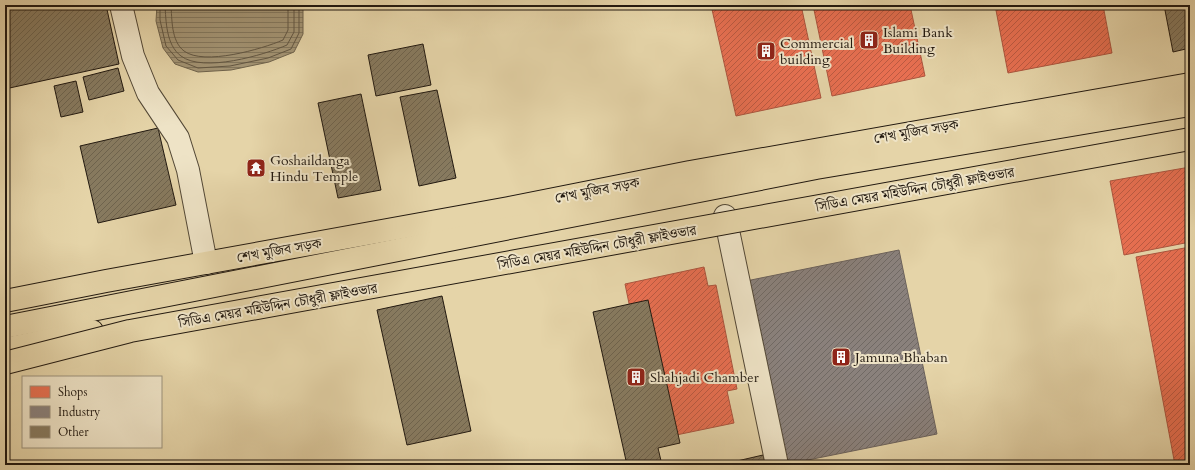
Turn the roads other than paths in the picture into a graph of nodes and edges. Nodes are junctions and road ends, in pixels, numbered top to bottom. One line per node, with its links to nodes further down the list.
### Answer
1 (121, 5): 7 (street)
2 (1190, 84): 7 (highway, শেখ মুজিব সড়ক)
3 (1190, 105): 9 (highway)
4 (1190, 136): 6 (highway)
5 (1190, 139): 11 (highway, সিডিএ মেয়র মহিউদ্দিন চৌধুরী ফ্লাইওভার, bridge)
6 (725, 216): 10 (highway); 12 (street)
7 (206, 263): 8 (highway, শেখ মুজিব সড়ক)
8 (5, 301)
9 (5, 327)
10 (5, 349)
11 (5, 362)
12 (777, 465)

